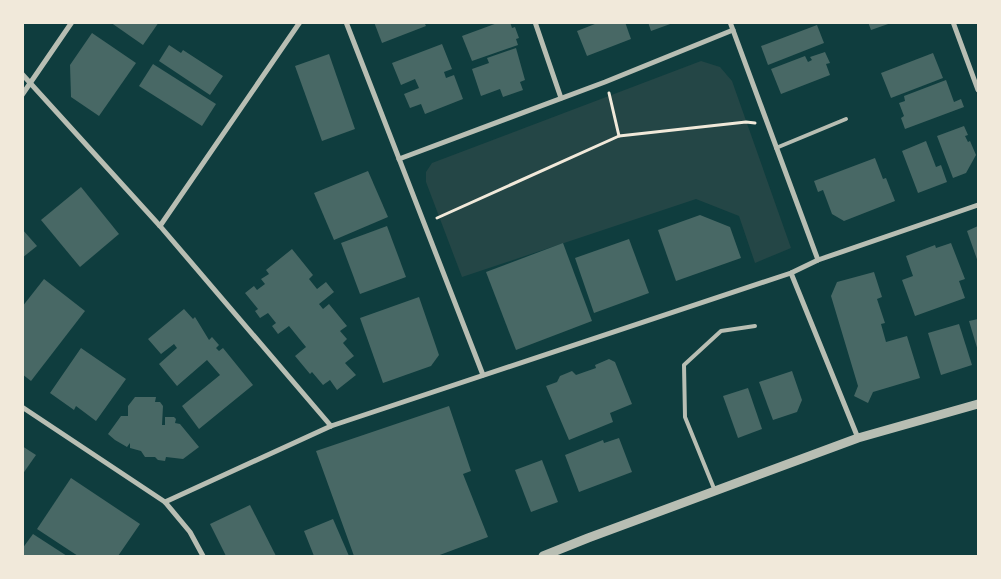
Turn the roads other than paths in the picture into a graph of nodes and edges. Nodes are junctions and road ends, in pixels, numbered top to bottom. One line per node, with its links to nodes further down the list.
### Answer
1 (72, 22): 9 (street)
2 (346, 22): 15 (street)
3 (535, 22): 12 (street)
4 (730, 22): 7 (street)
5 (953, 22): 10 (street)
6 (297, 23): 17 (street)
7 (733, 30): 12 (street); 14 (street)
8 (22, 74): 9 (street)
9 (30, 83): 11 (street); 17 (street)
10 (978, 90)
11 (22, 95)
12 (561, 98): 15 (street)
13 (846, 119): 14 (lane)
14 (776, 148): 18 (street)
15 (399, 159): 21 (street)
16 (978, 205): 18 (street)
17 (160, 226): 24 (street)
18 (818, 260): 19 (street)
19 (791, 272): 21 (street); 25 (street)
20 (755, 326): 26 (lane)
21 (483, 375): 24 (street)
22 (978, 404): 25 (street)
23 (22, 407): 27 (street)
24 (332, 426): 27 (street)
25 (858, 438): 26 (street)
26 (715, 491): 29 (street)
27 (165, 502): 28 (street)
28 (203, 556)
29 (543, 556)

